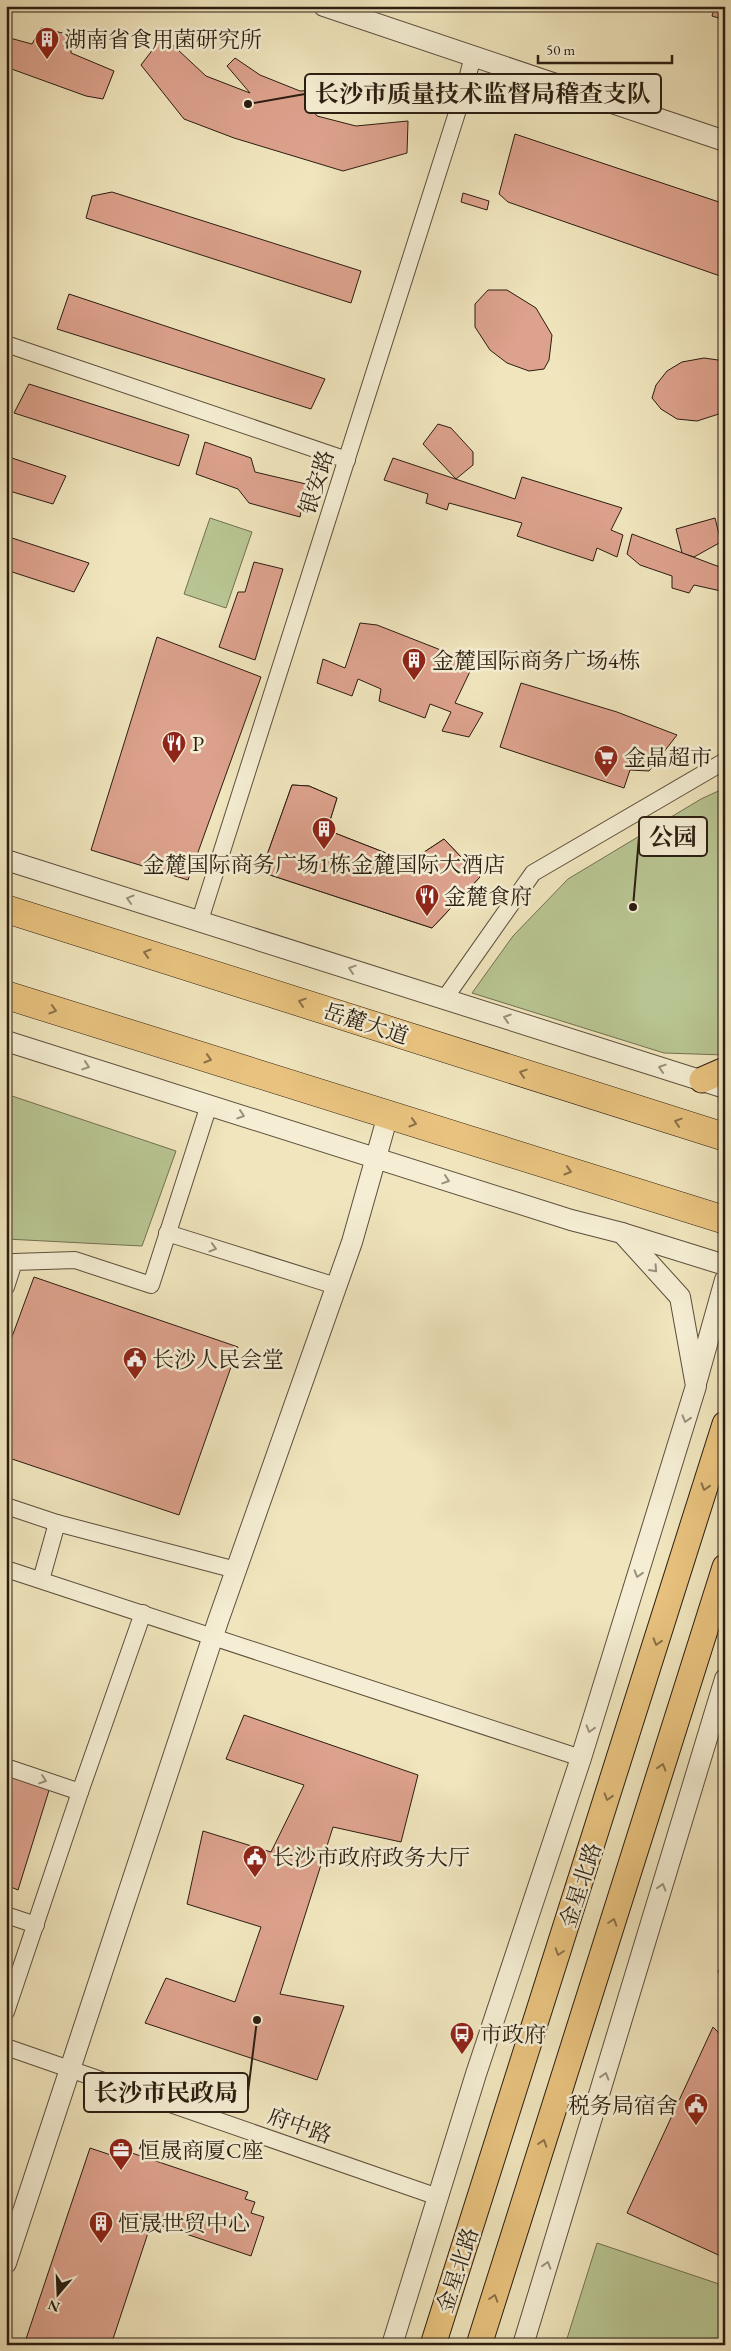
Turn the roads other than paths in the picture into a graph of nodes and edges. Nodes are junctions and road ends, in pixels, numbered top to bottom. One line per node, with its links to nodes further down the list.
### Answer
1 (324, 6): 2 (street)
2 (473, 56): 3 (street); 5 (street, 银安路)
3 (725, 141)
4 (6, 344): 5 (street)
5 (346, 460): 9 (street, 银安路)
6 (725, 761): 11 (street)
7 (6, 860): 9 (street, one-way to 7)
8 (6, 909): 17 (highway, 岳麓大道, one-way to 8)
9 (200, 920): 11 (street, one-way to 9)
10 (6, 995): 16 (highway, one-way to 16)
11 (445, 998): 14 (street, one-way to 11)
12 (6, 1041): 15 (street, one-way to 15)
13 (725, 1070): 14 (main road)
14 (713, 1084)
15 (208, 1105): 18 (street, one-way to 18); 20 (street)
16 (388, 1115): 18 (street); 19 (highway, one-way to 19)
17 (725, 1137)
18 (375, 1158): 21 (street, one-way to 21); 24 (street)
19 (725, 1220)
20 (167, 1233): 24 (street, one-way to 24); 25 (street)
21 (622, 1233): 22 (street); 26 (street, one-way to 26)
22 (725, 1265)
23 (725, 1280): 26 (street)
24 (336, 1286): 32 (street)
25 (6, 1287)
26 (696, 1386): 37 (street, one-way to 37)
27 (725, 1424): 49 (main road, 金星北路, one-way to 49)
28 (6, 1506): 29 (street)
29 (57, 1524): 32 (street); 33 (street)
30 (725, 1567): 50 (main road, 金星北路, one-way to 30)
31 (6, 1569): 33 (street)
32 (236, 1570): 35 (street)
33 (41, 1580): 34 (street)
34 (143, 1613): 35 (street); 39 (street)
35 (213, 1637): 37 (street); 45 (street)
36 (725, 1679): 51 (street, one-way to 36)
37 (581, 1758): 46 (street)
38 (6, 1767): 39 (street, one-way to 39)
39 (80, 1792): 41 (street)
40 (6, 1915): 41 (street)
41 (36, 1925): 42 (street)
42 (11, 1984): 43 (street)
43 (6, 2012)
44 (6, 2047): 45 (street, 府中路)
45 (70, 2069): 46 (street, 府中路); 47 (street)
46 (438, 2197): 48 (street)
47 (6, 2263)
48 (392, 2345)
49 (433, 2345)
50 (479, 2345)
51 (523, 2345)

